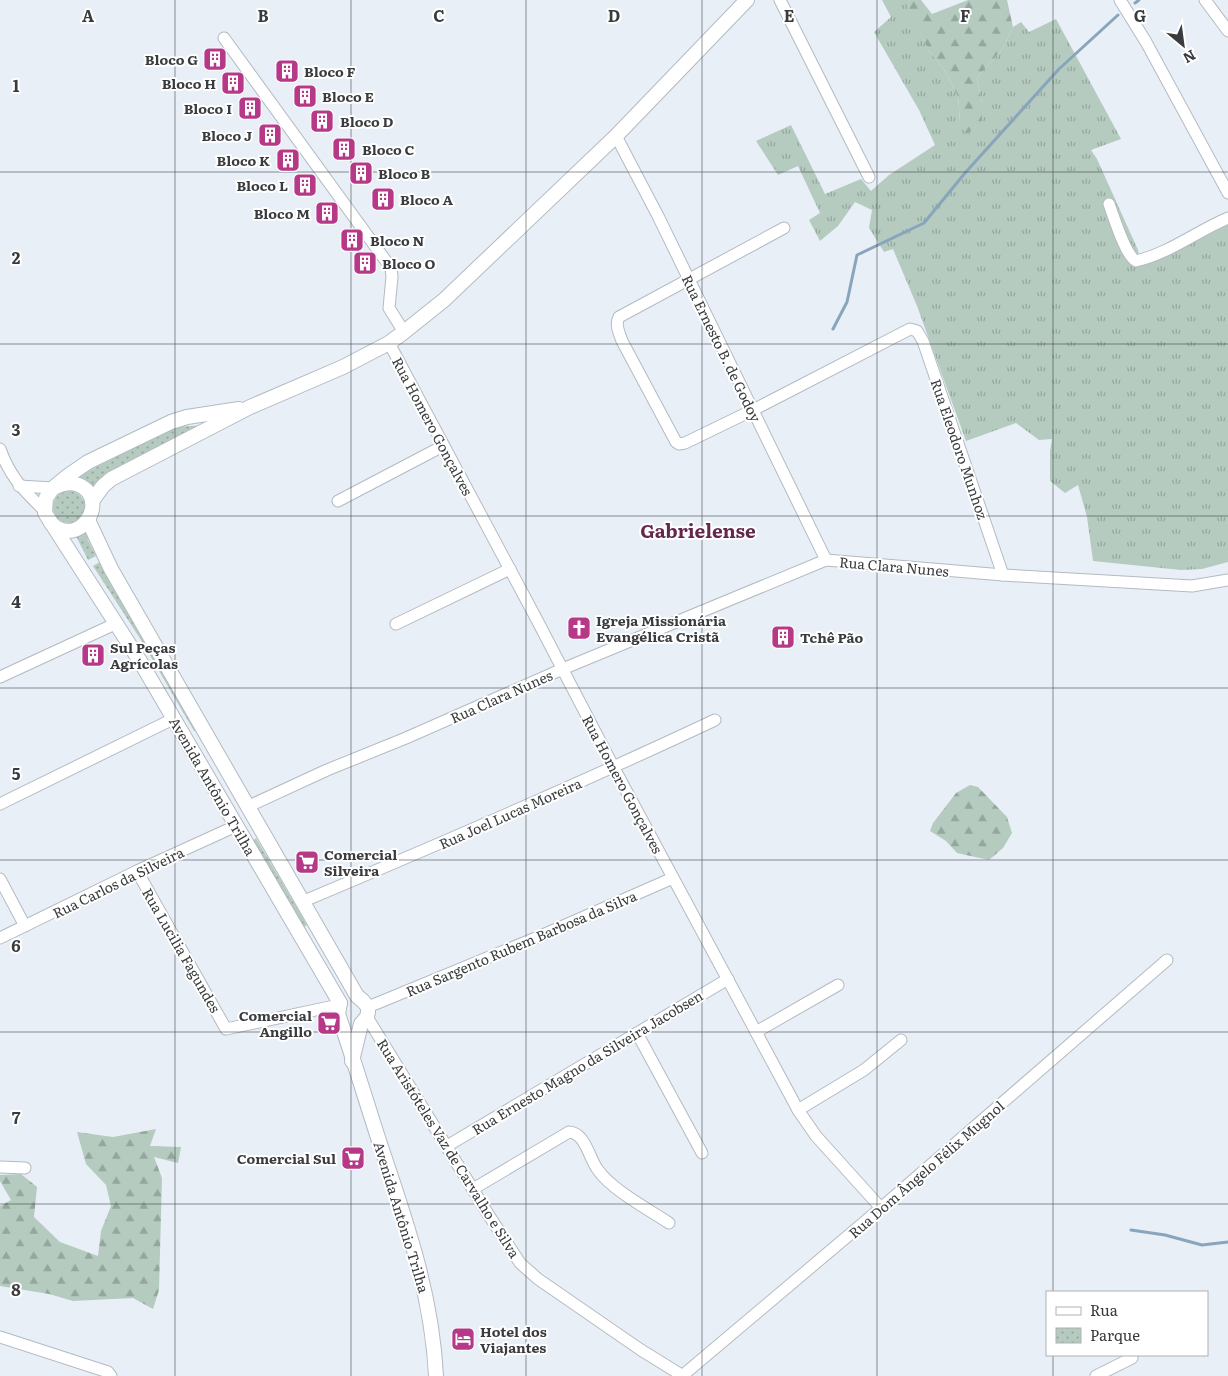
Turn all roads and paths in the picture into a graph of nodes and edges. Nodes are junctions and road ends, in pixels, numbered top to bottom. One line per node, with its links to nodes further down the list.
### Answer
1 (747, 0): 7 (main road)
2 (780, 0): 8 (street)
3 (1120, 0): 9 (street)
4 (1205, 0): 5 (street)
5 (1228, 31)
6 (224, 38): 14 (street)
7 (616, 136): 13 (street, Rua Ernesto B. de Godoy); 14 (main road)
8 (869, 177)
9 (1228, 193)
10 (1109, 204): 11 (street)
11 (1228, 218)
12 (784, 228): 13 (street)
13 (688, 278): 17 (street, Rua Ernesto B. de Godoy); 17 (street)
14 (404, 332): 15 (main road)
15 (389, 343): 16 (main road); 18 (street, Rua Homero Gonçalves)
16 (250, 407): 21 (main road); 22 (main road)
17 (753, 410): 26 (street, Rua Ernesto B. de Godoy); 28 (street, Rua Eleodoro Munhoz)
18 (443, 446): 23 (street); 27 (street, Rua Homero Gonçalves)
19 (1, 456): 20 (street)
20 (19, 486): 21 (street); 24 (street)
21 (54, 488): 22 (main road); 24 (main road)
22 (92, 501): 25 (main road)
23 (338, 501)
24 (47, 516): 25 (main road); 30 (main road, Avenida Antônio Trilha)
25 (88, 520): 38 (main road, Avenida Antônio Trilha)
26 (826, 560): 28 (street, Rua Clara Nunes); 32 (street, Rua Clara Nunes)
27 (510, 569): 31 (street); 32 (street, Rua Homero Gonçalves)
28 (1002, 575): 29 (street, Rua Clara Nunes)
29 (1228, 580)
30 (117, 623): 33 (street); 34 (main road, Avenida Antônio Trilha)
31 (396, 624)
32 (562, 669): 36 (street, Rua Homero Gonçalves); 38 (street, Rua Clara Nunes)
33 (0, 677)
34 (173, 719): 37 (street); 39 (main road, Avenida Antônio Trilha)
35 (714, 720): 36 (street, Rua Joel Lucas Moreira)
36 (614, 768): 41 (street, Rua Homero Gonçalves); 43 (street, Rua Joel Lucas Moreira)
37 (0, 804)
38 (248, 806): 43 (main road, Avenida Antônio Trilha)
39 (236, 826): 40 (street, Rua Carlos da Silveira); 50 (main road, Avenida Antônio Trilha)
40 (137, 872): 44 (street, Rua Carlos da Silveira); 50 (street, Rua Lucilia Fagundes)
41 (674, 878): 47 (street, Rua Homero Gonçalves); 51 (street, Rua Sargento Rubem Barbosa da Silva)
42 (0, 879): 44 (street)
43 (304, 901): 49 (main road, Avenida Antônio Trilha)
44 (25, 926): 45 (street, Rua Carlos da Silveira)
45 (0, 938)
46 (1167, 960): 63 (street, Rua Dom Ângelo Félix Mugnol)
47 (728, 979): 53 (street, Rua Homero Gonçalves); 54 (street, Rua Ernesto Magno da Silveira Jacobsen)
48 (838, 985): 53 (street)
49 (357, 996): 50 (main road); 51 (main road, Avenida Antônio Trilha)
50 (340, 1004): 52 (main road, Avenida Antônio Trilha)
51 (365, 1016): 52 (main road); 56 (main road); 58 (street, Rua Aristóteles Vaz de Carvalho e Silva)
52 (341, 1021): 56 (main road, Avenida Antônio Trilha)
53 (756, 1032): 57 (street, Rua Homero Gonçalves)
54 (637, 1033): 58 (street, Rua Ernesto Magno da Silveira Jacobsen); 59 (street)
55 (901, 1040): 57 (street)
56 (352, 1061): 68 (main road, Avenida Antônio Trilha)
57 (798, 1110): 63 (street, Rua Homero Gonçalves)
58 (447, 1146): 62 (street, Rua Aristóteles Vaz de Carvalho e Silva)
59 (702, 1153)
60 (0, 1167): 61 (street)
61 (25, 1168)
62 (473, 1189): 64 (street); 69 (street, Rua Aristóteles Vaz de Carvalho e Silva)
63 (881, 1208): 69 (street, Rua Dom Ângelo Félix Mugnol)
64 (669, 1223)
65 (0, 1337): 67 (street)
66 (1132, 1358): 70 (street)
67 (111, 1376)
68 (436, 1376)
69 (683, 1376)
70 (1096, 1376)

